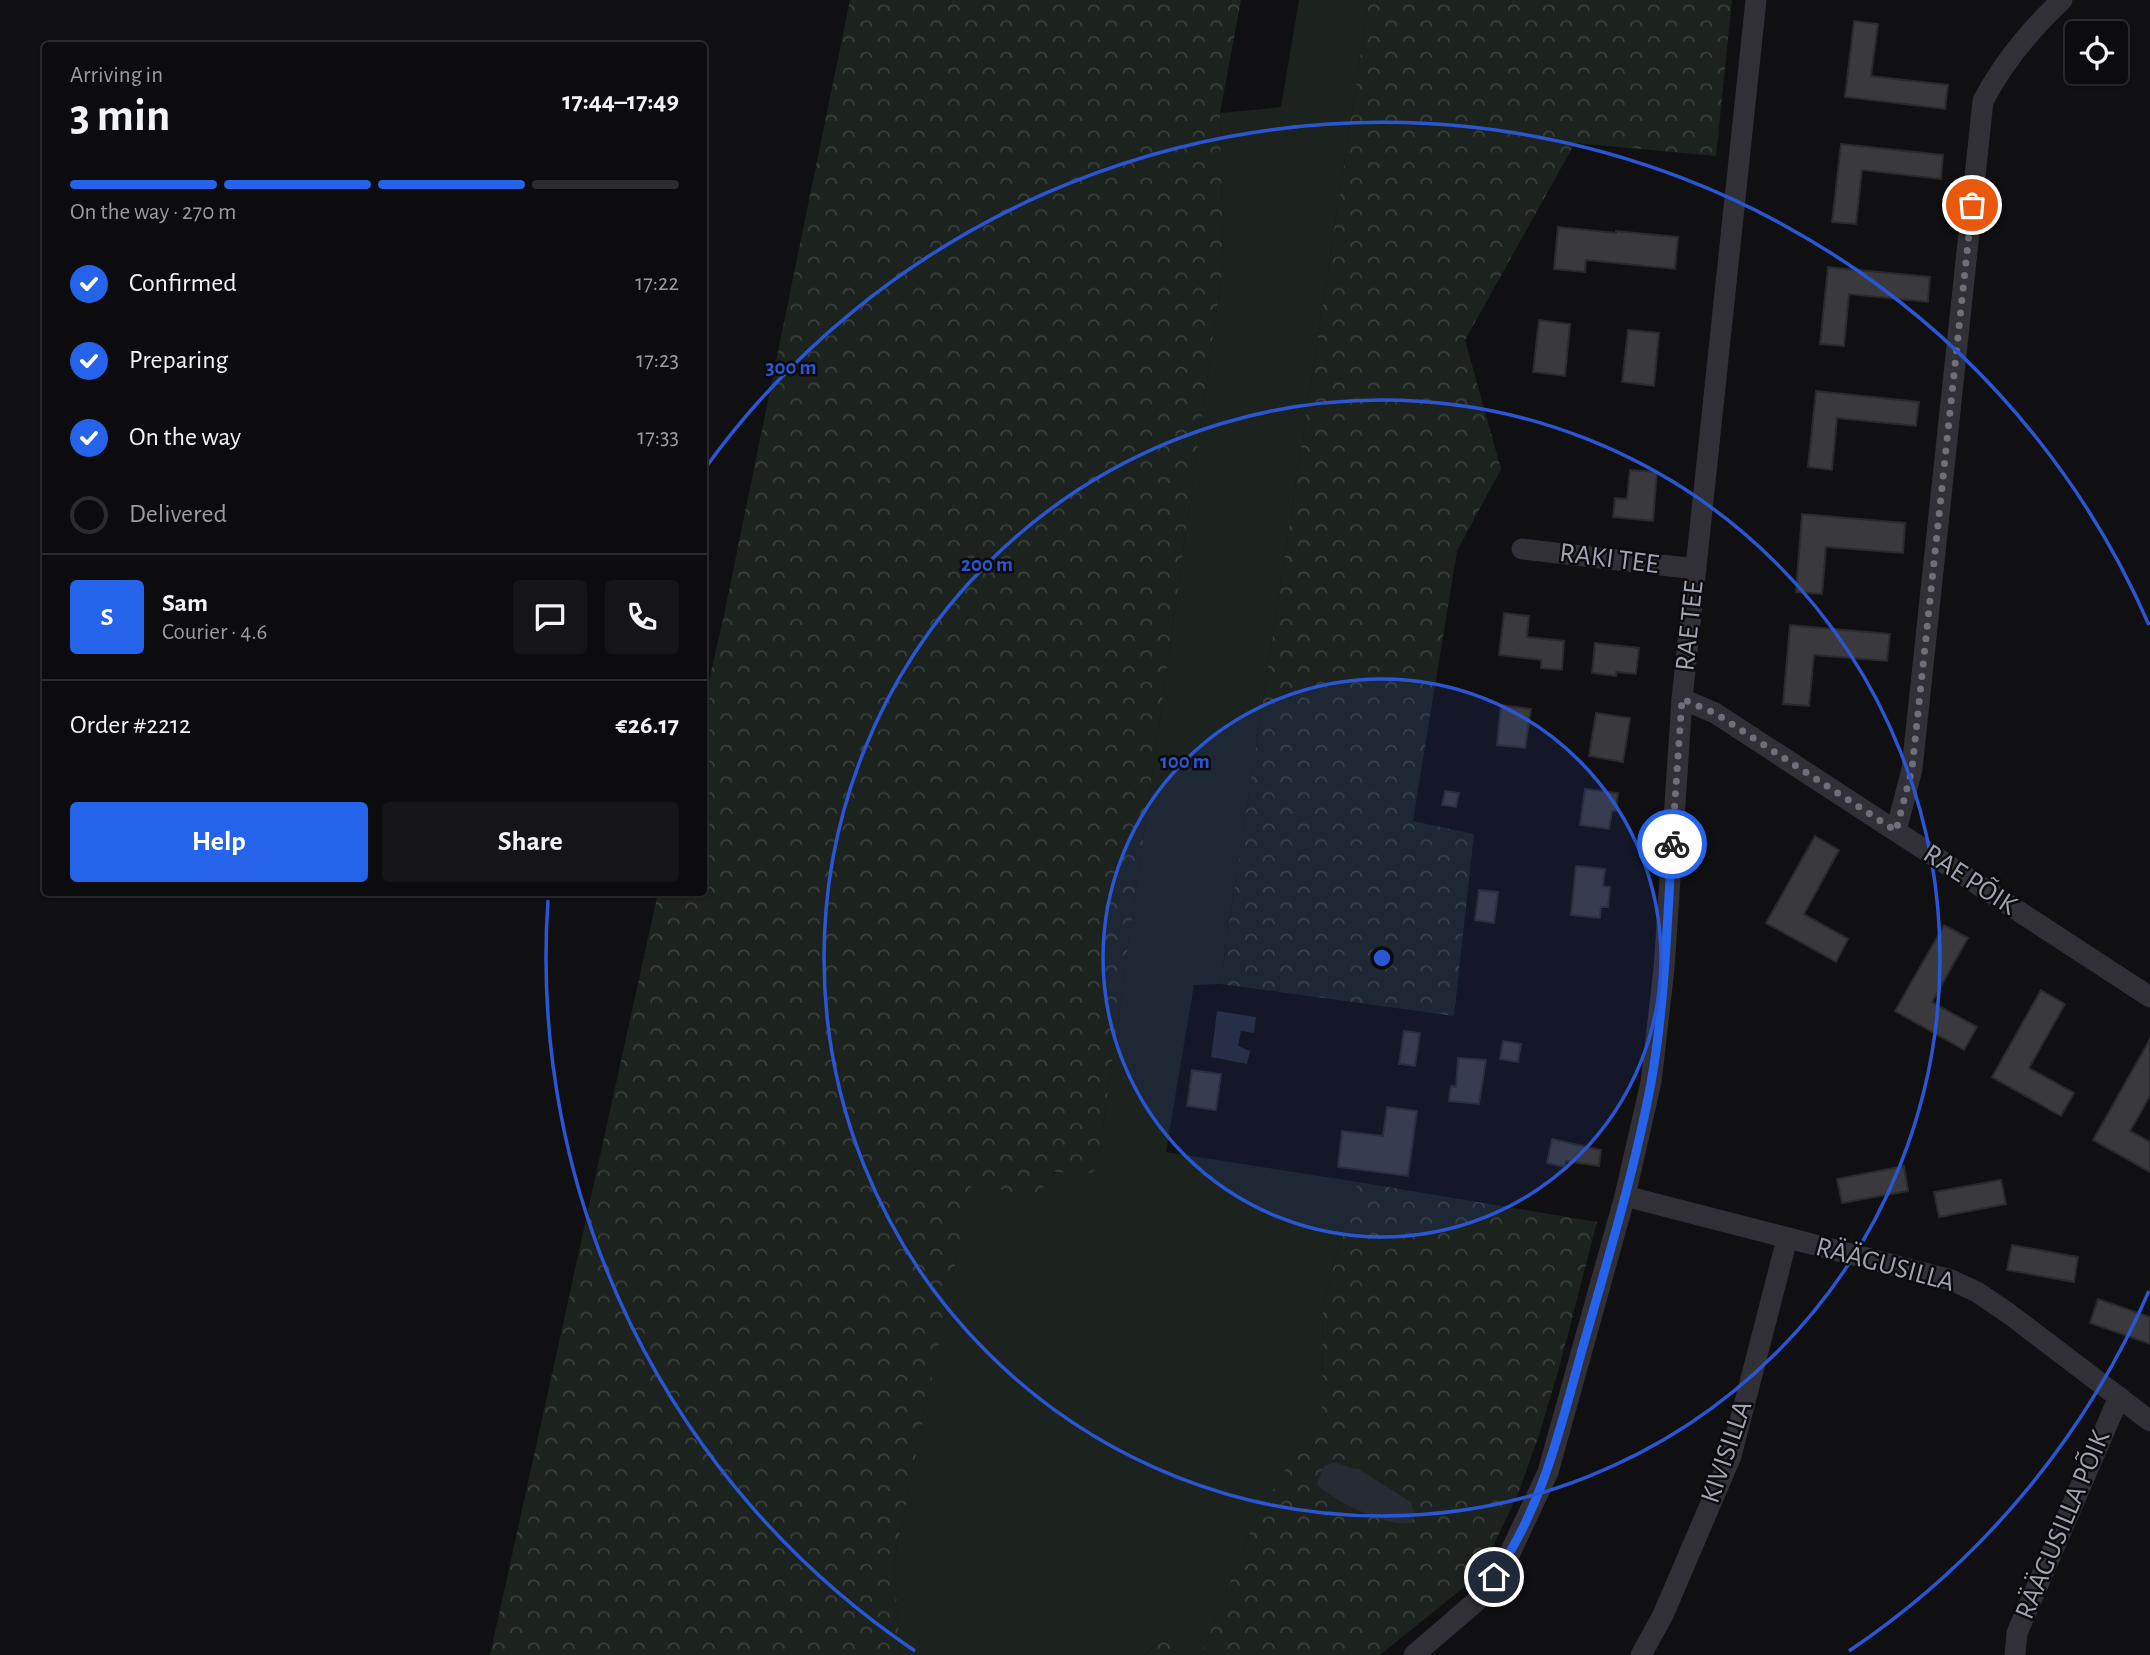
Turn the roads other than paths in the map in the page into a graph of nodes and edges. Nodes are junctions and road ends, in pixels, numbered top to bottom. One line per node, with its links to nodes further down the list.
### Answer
1 (1756, 0): 4 (street, RAE TEE)
2 (2062, 0): 6 (street)
3 (1522, 549): 4 (street, RAKI TEE)
4 (1696, 569): 5 (street, RAE TEE)
5 (1682, 699): 6 (street, RAE PÕIK); 8 (street, RAE TEE)
6 (1896, 831): 7 (street, RAE PÕIK)
7 (2150, 997)
8 (1625, 1196): 9 (street, RÄÄGUSILLA); 12 (street, RAE TEE)
9 (1787, 1239): 10 (street, RÄÄGUSILLA); 13 (street, KIVISILLA)
10 (2119, 1397): 11 (street, RÄÄGUSILLA); 14 (street, RÄÄGUSILLA PÕIK)
11 (2150, 1421)
12 (1414, 1655)
13 (1641, 1655)
14 (2014, 1655)

